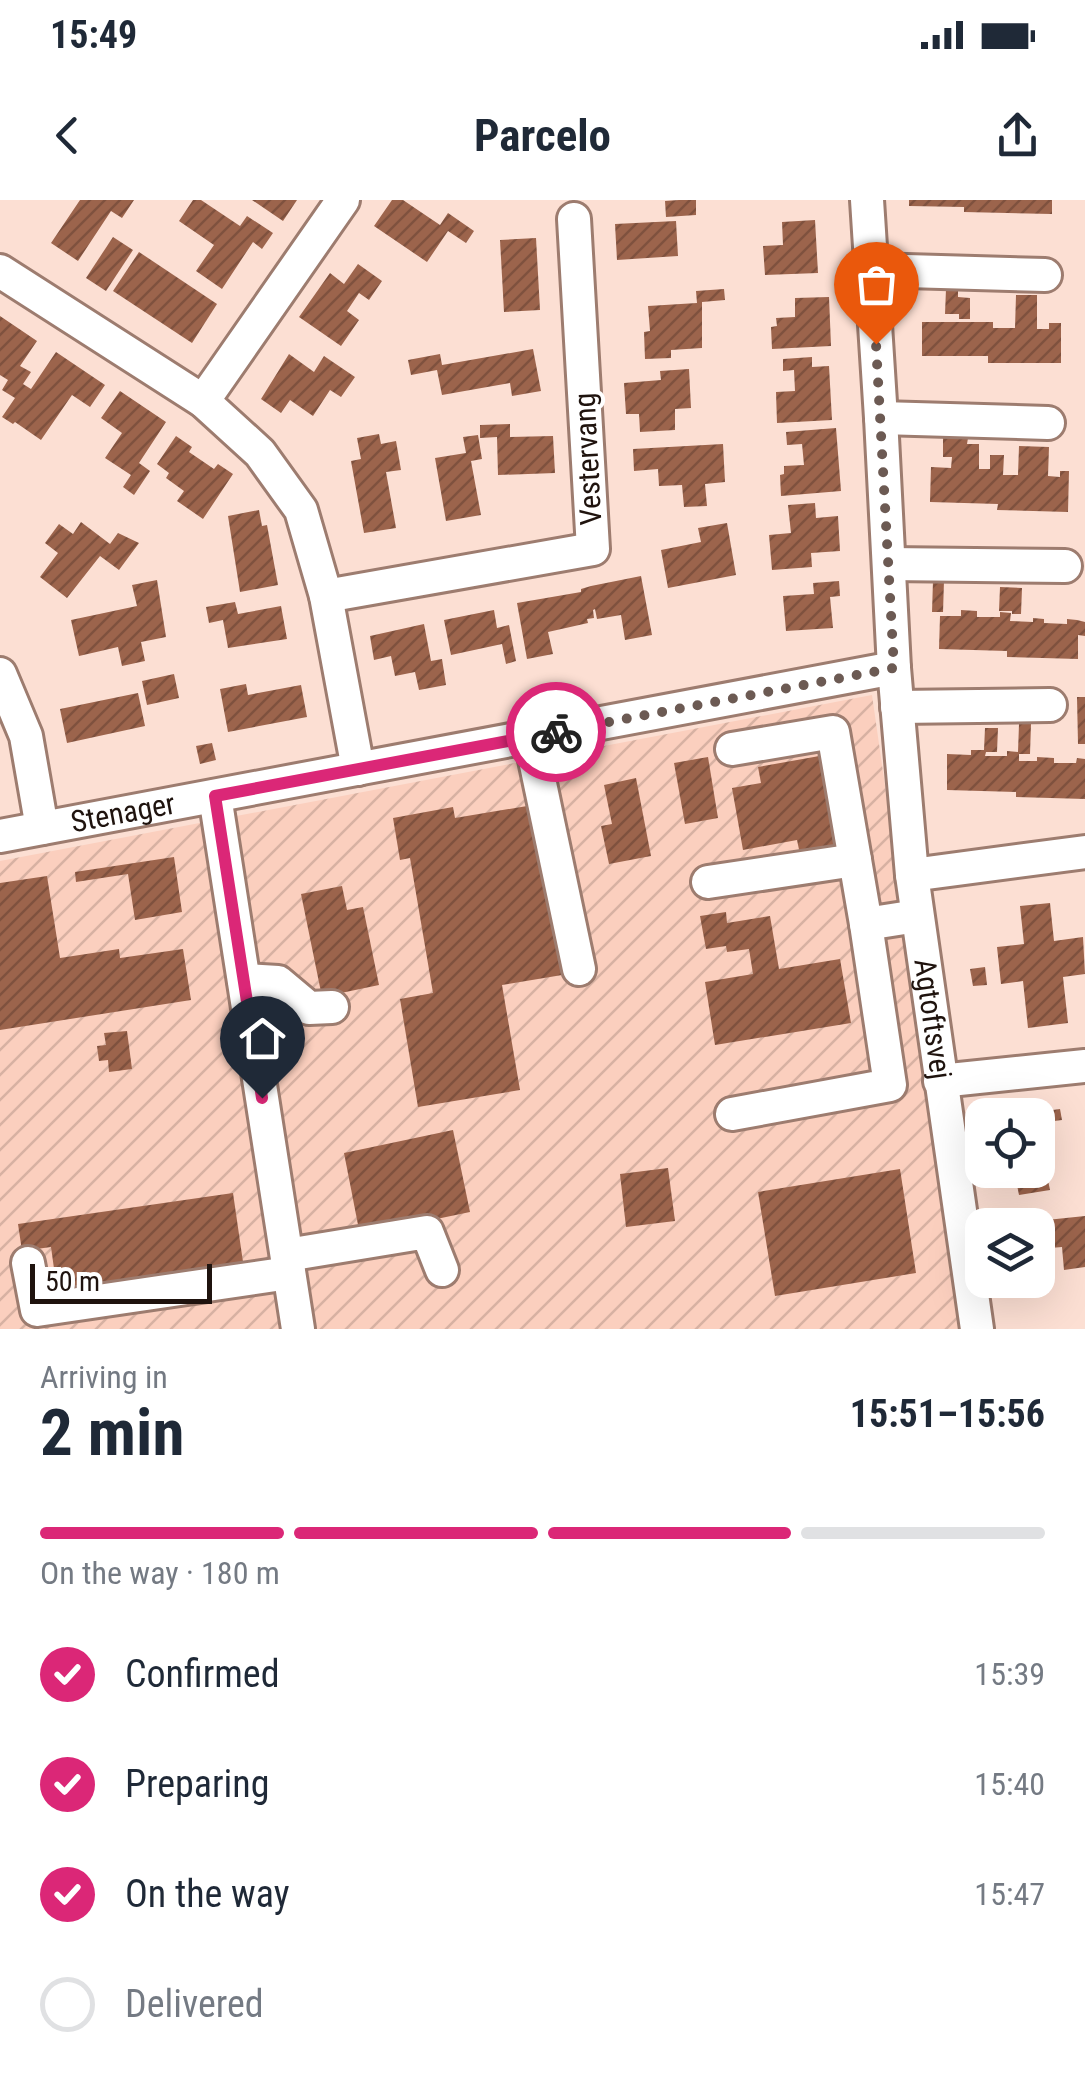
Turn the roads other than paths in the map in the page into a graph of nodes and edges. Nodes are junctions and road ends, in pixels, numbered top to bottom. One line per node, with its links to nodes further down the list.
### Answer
1 (343, 200): 7 (street)
2 (867, 200): 4 (street, Agtoftsvej)
3 (574, 219): 12 (street, Vestervang)
4 (872, 270): 6 (street); 8 (street, Agtoftsvej)
5 (0, 271): 7 (street)
6 (1046, 275)
7 (203, 401): 12 (street)
8 (881, 418): 9 (street); 10 (street, Agtoftsvej)
9 (1048, 422)
10 (889, 564): 11 (street); 13 (street, Agtoftsvej)
11 (1065, 566)
12 (326, 596): 19 (street)
13 (894, 668): 16 (street, Agtoftsvej); 17 (street, Stenager)
14 (0, 674): 21 (street)
15 (1050, 705): 16 (street)
16 (896, 707): 25 (street, Agtoftsvej)
17 (530, 736): 19 (street, Stenager); 29 (street)
18 (732, 749): 24 (street)
19 (358, 769): 20 (street, Stenager)
20 (215, 796): 21 (street, Stenager); 30 (street)
21 (42, 828): 22 (street, Stenager)
22 (0, 836)
23 (1085, 852): 25 (street)
24 (855, 860): 26 (street); 28 (street)
25 (912, 875): 27 (street, Agtoftsvej)
26 (708, 882)
27 (917, 916): 28 (street); 33 (street, Agtoftsvej)
28 (866, 924): 34 (street)
29 (578, 969)
30 (244, 980): 31 (street); 36 (street)
31 (332, 1006)
32 (1085, 1066): 33 (street)
33 (940, 1082): 39 (street, Agtoftsvej)
34 (732, 1114)
35 (28, 1264): 36 (street)
36 (288, 1264): 37 (street); 38 (street)
37 (442, 1270)
38 (298, 1329)
39 (977, 1329)

